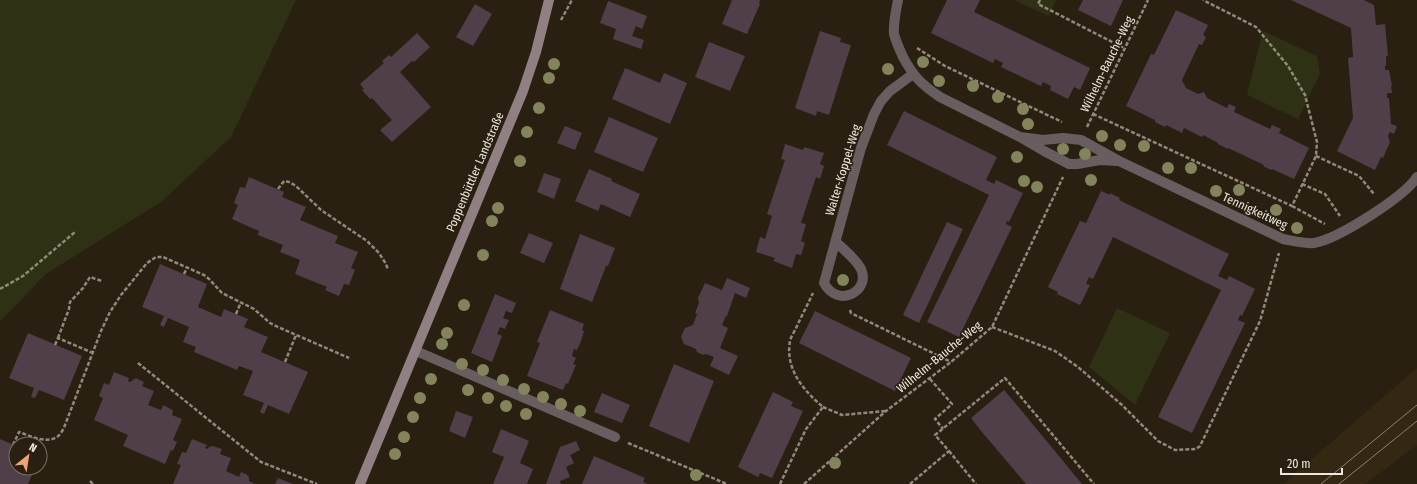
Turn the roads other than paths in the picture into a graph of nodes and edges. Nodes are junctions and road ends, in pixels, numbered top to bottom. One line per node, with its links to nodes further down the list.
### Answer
1 (549, 0): 8 (main road, Poppenbüttler Landstraße)
2 (898, 0): 3 (street, Tennigkeitweg)
3 (913, 74): 4 (street, Tennigkeitweg); 7 (street, Walter-Koppel-Weg)
4 (1020, 136): 5 (street, Tennigkeitweg); 5 (street, Tennigkeitweg)
5 (1119, 161): 6 (street, Tennigkeitweg)
6 (1417, 177)
7 (836, 242): 7 (street, Walter-Koppel-Weg)
8 (416, 351): 9 (street); 10 (main road, Poppenbüttler Landstraße)
9 (615, 438)
10 (360, 484)

